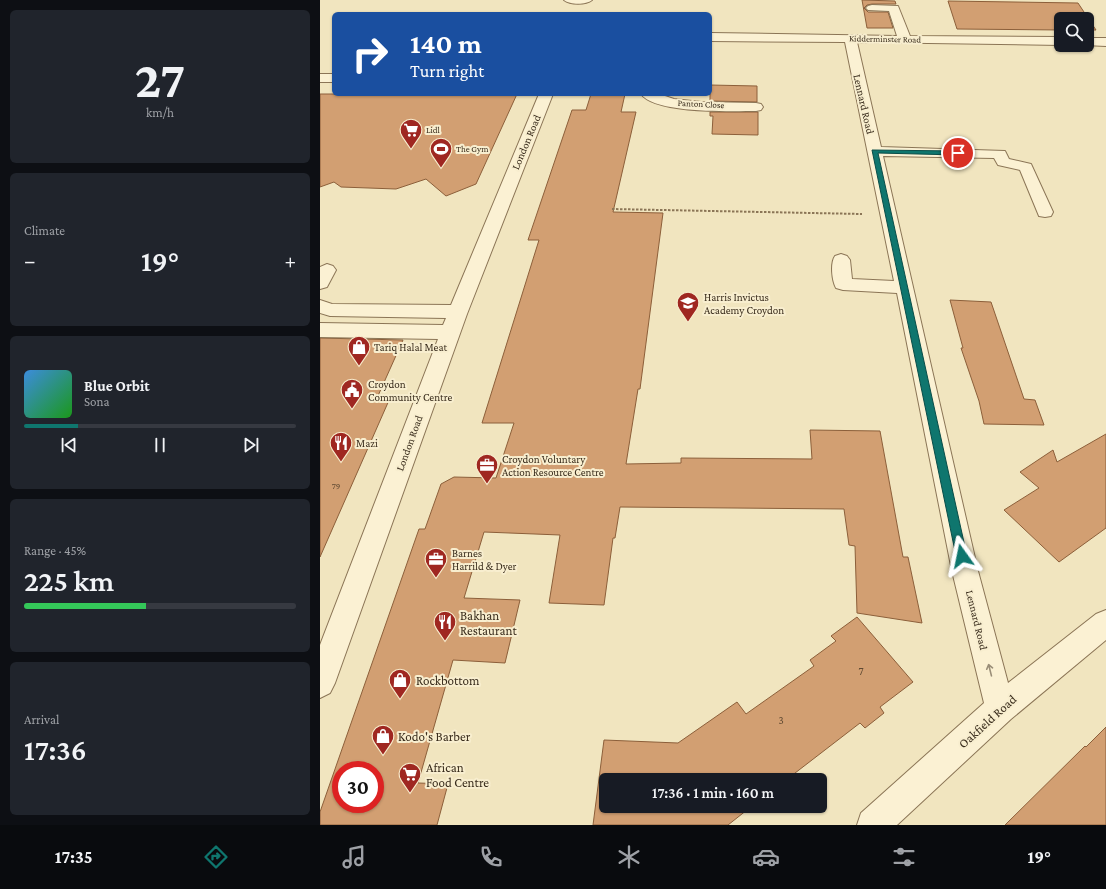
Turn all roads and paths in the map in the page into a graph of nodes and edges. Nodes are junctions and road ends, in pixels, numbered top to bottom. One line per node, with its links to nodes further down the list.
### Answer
1 (570, 0): 2 (street)
2 (585, 3)
3 (872, 8): 6 (street)
4 (712, 37): 5 (street, Kidderminster Road)
5 (850, 39): 6 (street, Kidderminster Road); 13 (street, Lennard Road)
6 (905, 40): 7 (street, Kidderminster Road)
7 (1054, 41)
8 (1094, 42): 9 (street)
9 (1106, 42)
10 (545, 96): 20 (street, London Road)
11 (654, 96): 12 (street, Panton Close)
12 (756, 107)
13 (874, 151): 15 (street); 16 (street, Lennard Road)
14 (612, 209): 16 (path)
15 (1045, 212)
16 (889, 215): 18 (street, Lennard Road)
17 (841, 260): 18 (street)
18 (905, 288): 25 (street, Lennard Road, one-way to 18)
19 (320, 306): 20 (street)
20 (458, 312): 22 (street, London Road)
21 (320, 330): 22 (street)
22 (450, 332): 24 (street, London Road)
23 (1106, 623): 25 (street, Oakfield Road)
24 (320, 683)
25 (1000, 708): 26 (street, Oakfield Road)
26 (874, 825)

